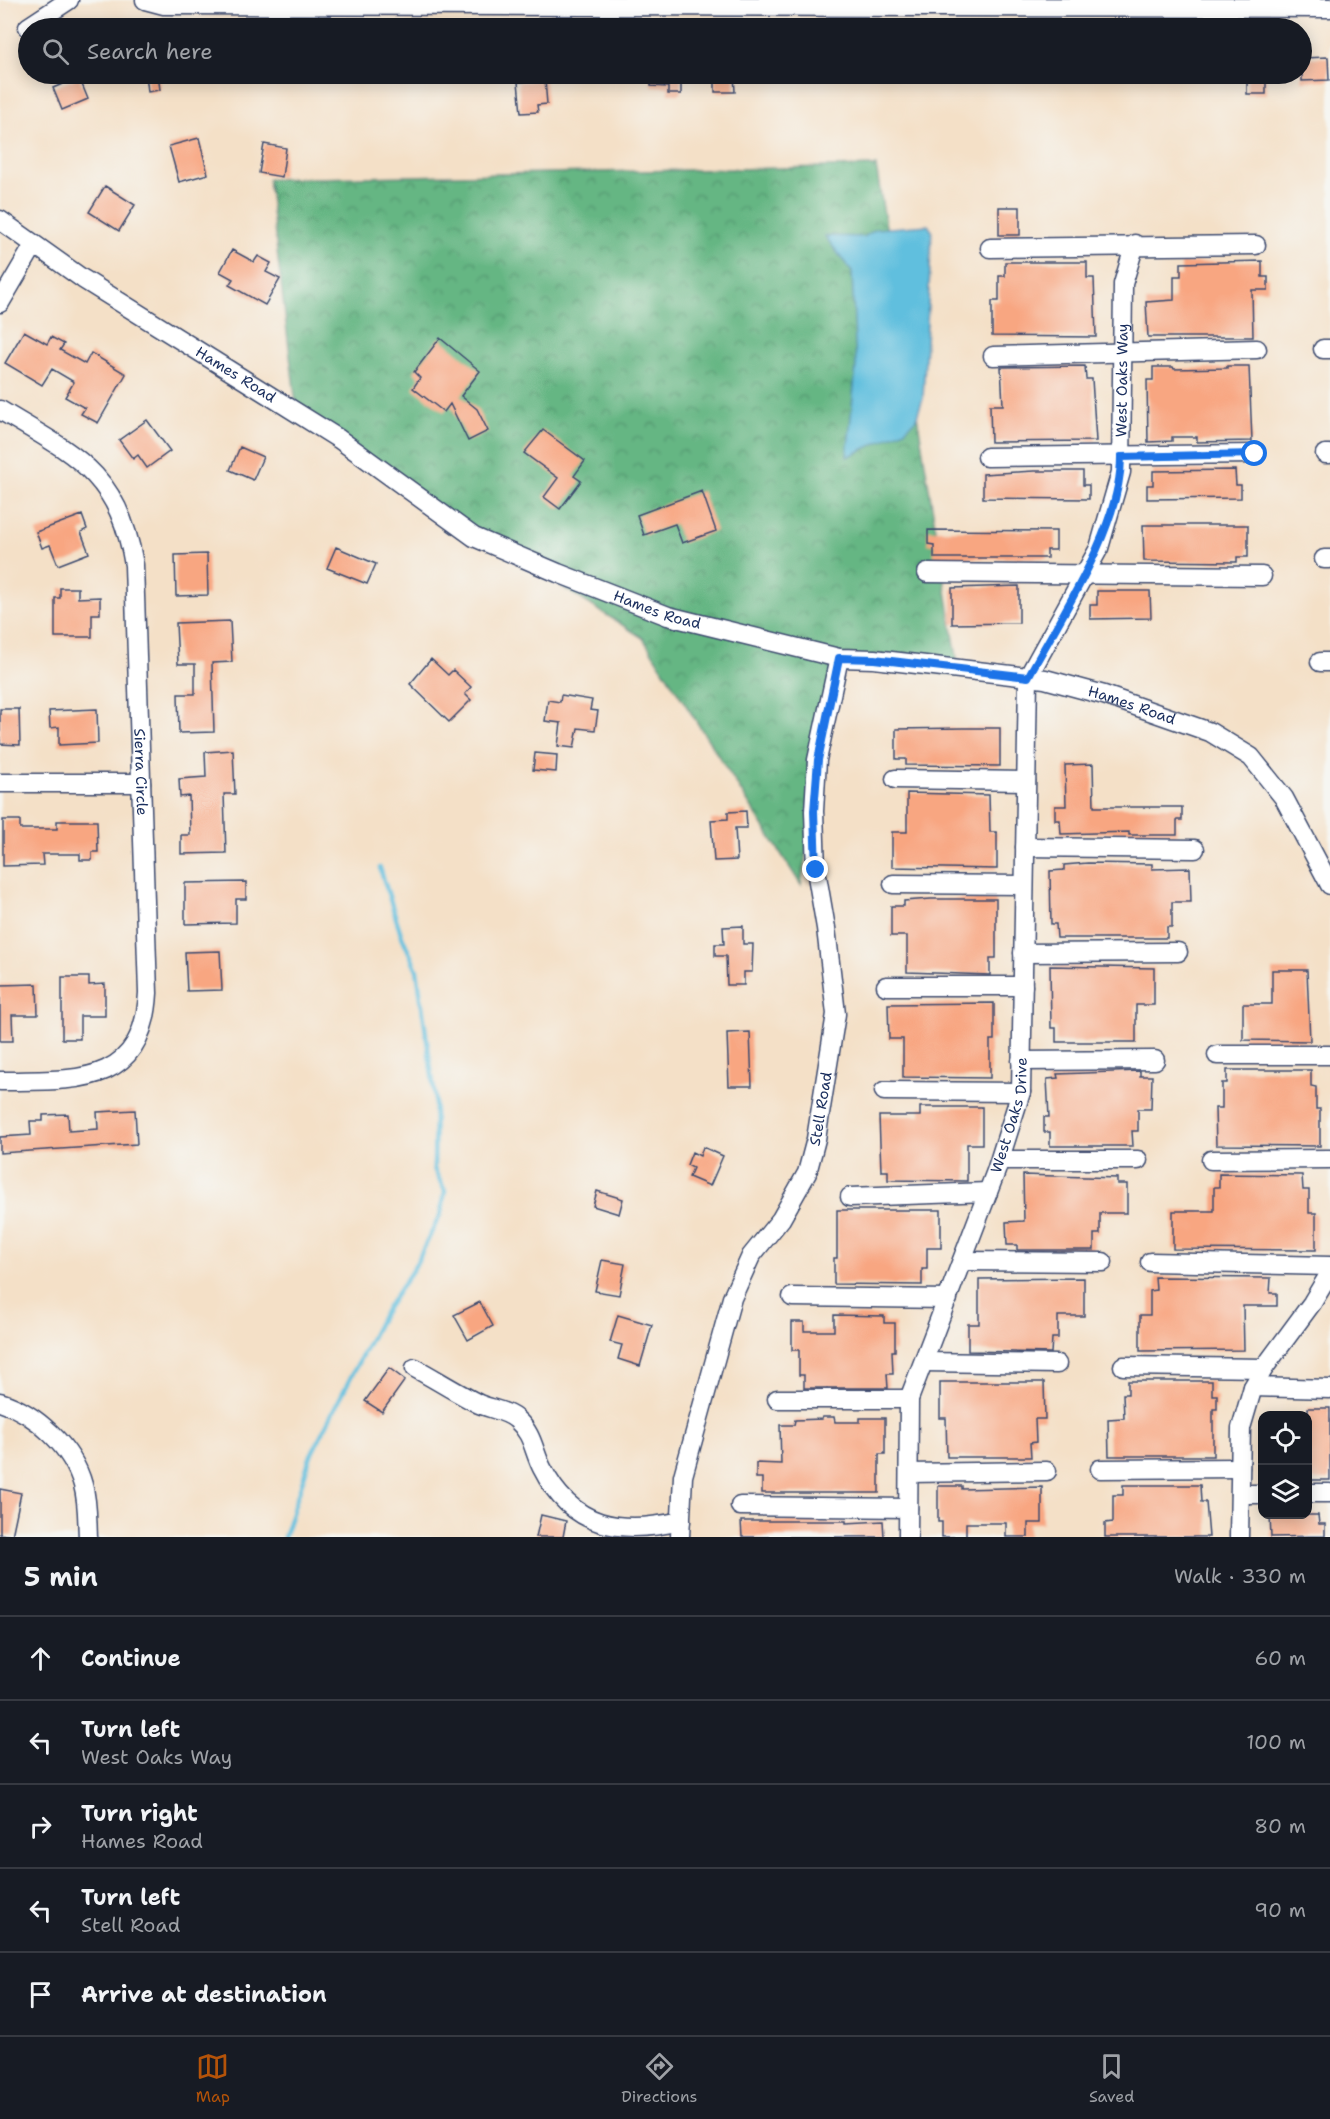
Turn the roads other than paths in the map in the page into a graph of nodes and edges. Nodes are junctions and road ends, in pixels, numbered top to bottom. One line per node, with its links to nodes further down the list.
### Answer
1 (69, 0): 7 (street)
2 (145, 0): 3 (street)
3 (359, 2): 4 (street)
4 (625, 2): 5 (street)
5 (1023, 3): 6 (street)
6 (1330, 8)
7 (42, 18)
8 (0, 220): 11 (street, Hames Road)
9 (1136, 244): 10 (street); 12 (street); 15 (street, West Oaks Way)
10 (1256, 244)
11 (34, 245): 13 (street); 24 (street, Hames Road)
12 (990, 248)
13 (0, 303)
14 (1257, 349): 15 (street)
15 (1123, 354): 16 (street); 20 (street, West Oaks Way)
16 (993, 356)
17 (0, 410): 29 (street, Sierra Circle)
18 (1255, 454): 20 (street)
19 (987, 457): 20 (street)
20 (1121, 457): 22 (street, West Oaks Way)
21 (927, 573): 22 (street)
22 (1083, 576): 23 (street); 25 (street, West Oaks Way)
23 (1262, 576)
24 (839, 658): 25 (street, Hames Road); 79 (street, Stell Road)
25 (1028, 677): 27 (street, West Oaks Drive); 34 (street, Hames Road)
26 (894, 779): 27 (street)
27 (1026, 781): 30 (street, West Oaks Drive)
28 (0, 783): 29 (street)
29 (141, 783): 43 (street, Sierra Circle)
30 (1025, 847): 31 (street); 33 (street, West Oaks Drive)
31 (1195, 849)
32 (893, 884): 33 (street)
33 (1024, 885): 36 (street, West Oaks Drive)
34 (1330, 885)
35 (1178, 952): 36 (street)
36 (1023, 953): 38 (street, West Oaks Drive)
37 (886, 986): 38 (street)
38 (1023, 986): 42 (street, West Oaks Drive)
39 (1217, 1055): 40 (street)
40 (1330, 1055)
41 (1155, 1060): 42 (street)
42 (1021, 1061): 45 (street, West Oaks Drive)
43 (0, 1081)
44 (884, 1091): 45 (street)
45 (1021, 1092): 47 (street, West Oaks Drive)
46 (1330, 1159): 49 (street)
47 (1000, 1160): 48 (street); 50 (street, West Oaks Drive)
48 (1138, 1160)
49 (1210, 1160)
50 (988, 1192): 51 (street); 52 (street, West Oaks Drive)
51 (850, 1197)
52 (962, 1261): 53 (street); 58 (street, West Oaks Drive)
53 (1103, 1262)
54 (1150, 1262): 55 (street)
55 (1330, 1266)
56 (1328, 1281): 63 (street)
57 (792, 1297): 58 (street)
58 (948, 1299): 59 (street, West Oaks Drive)
59 (924, 1362): 60 (street); 66 (street, West Oaks Drive)
60 (1057, 1364)
61 (1123, 1366): 63 (street)
62 (415, 1368): 79 (street)
63 (1264, 1368): 64 (street)
64 (1253, 1387): 65 (street); 69 (street)
65 (1330, 1389)
66 (909, 1399): 67 (street); 72 (street, West Oaks Drive)
67 (777, 1400)
68 (0, 1402): 80 (street)
69 (1240, 1468): 70 (street); 75 (street)
70 (1100, 1469)
71 (1047, 1472): 72 (street)
72 (909, 1473): 78 (street, West Oaks Drive)
73 (1312, 1493): 74 (street)
74 (1330, 1493)
75 (1240, 1494): 76 (street); 82 (street)
76 (1258, 1494)
77 (740, 1506): 78 (street)
78 (908, 1508): 81 (street, West Oaks Drive)
79 (680, 1529)
80 (88, 1537)
81 (908, 1537)
82 (1239, 1537)

